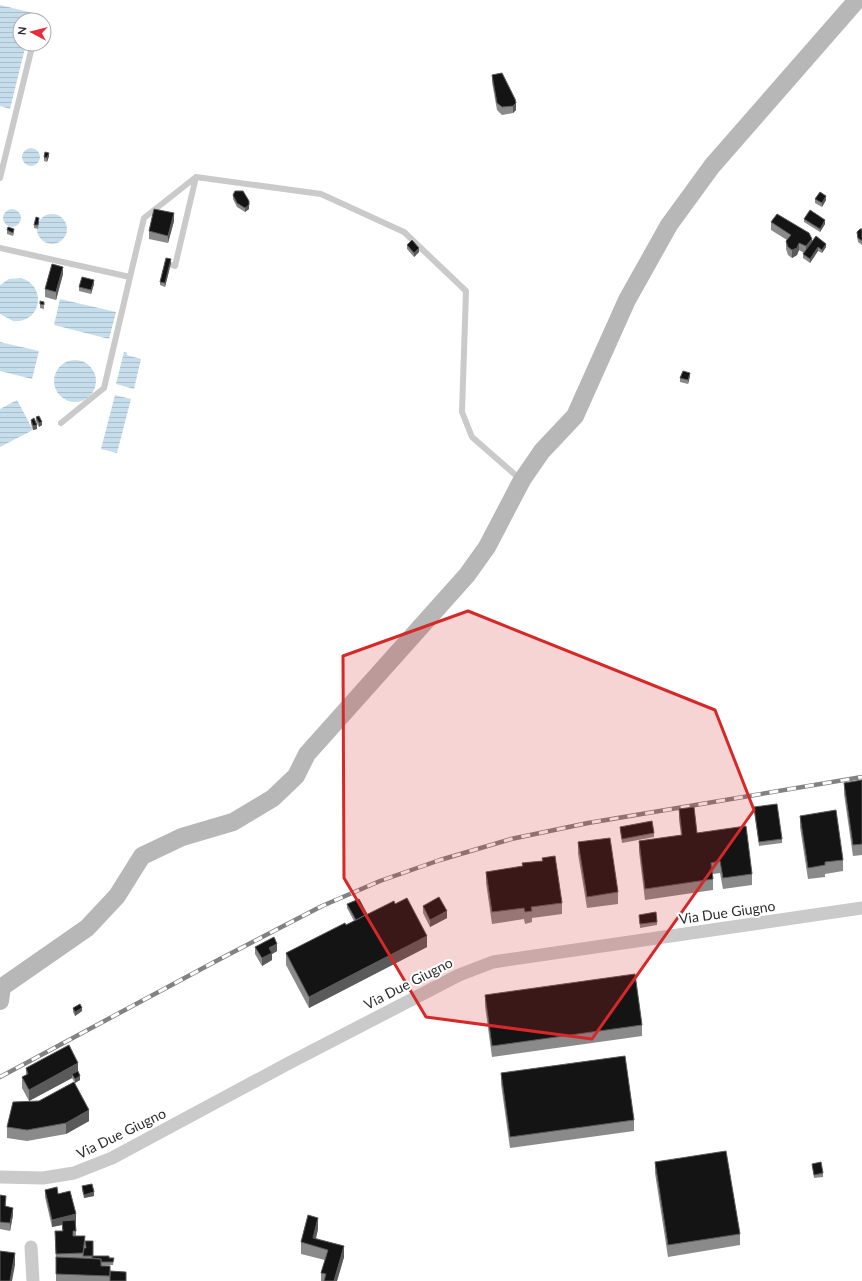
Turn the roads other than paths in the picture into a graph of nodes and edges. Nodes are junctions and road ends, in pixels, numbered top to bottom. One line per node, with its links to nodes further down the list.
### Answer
1 (857, 0): 9 (street)
2 (31, 52): 4 (lane)
3 (196, 177): 6 (lane); 7 (lane); 9 (lane)
4 (0, 178)
5 (0, 248): 7 (lane)
6 (172, 265)
7 (130, 277): 8 (lane)
8 (61, 423)
9 (522, 480): 11 (street)
10 (862, 908): 12 (street, Via Due Giugno)
11 (1, 994)
12 (0, 1177)
13 (31, 1247): 14 (street)
14 (33, 1281)

